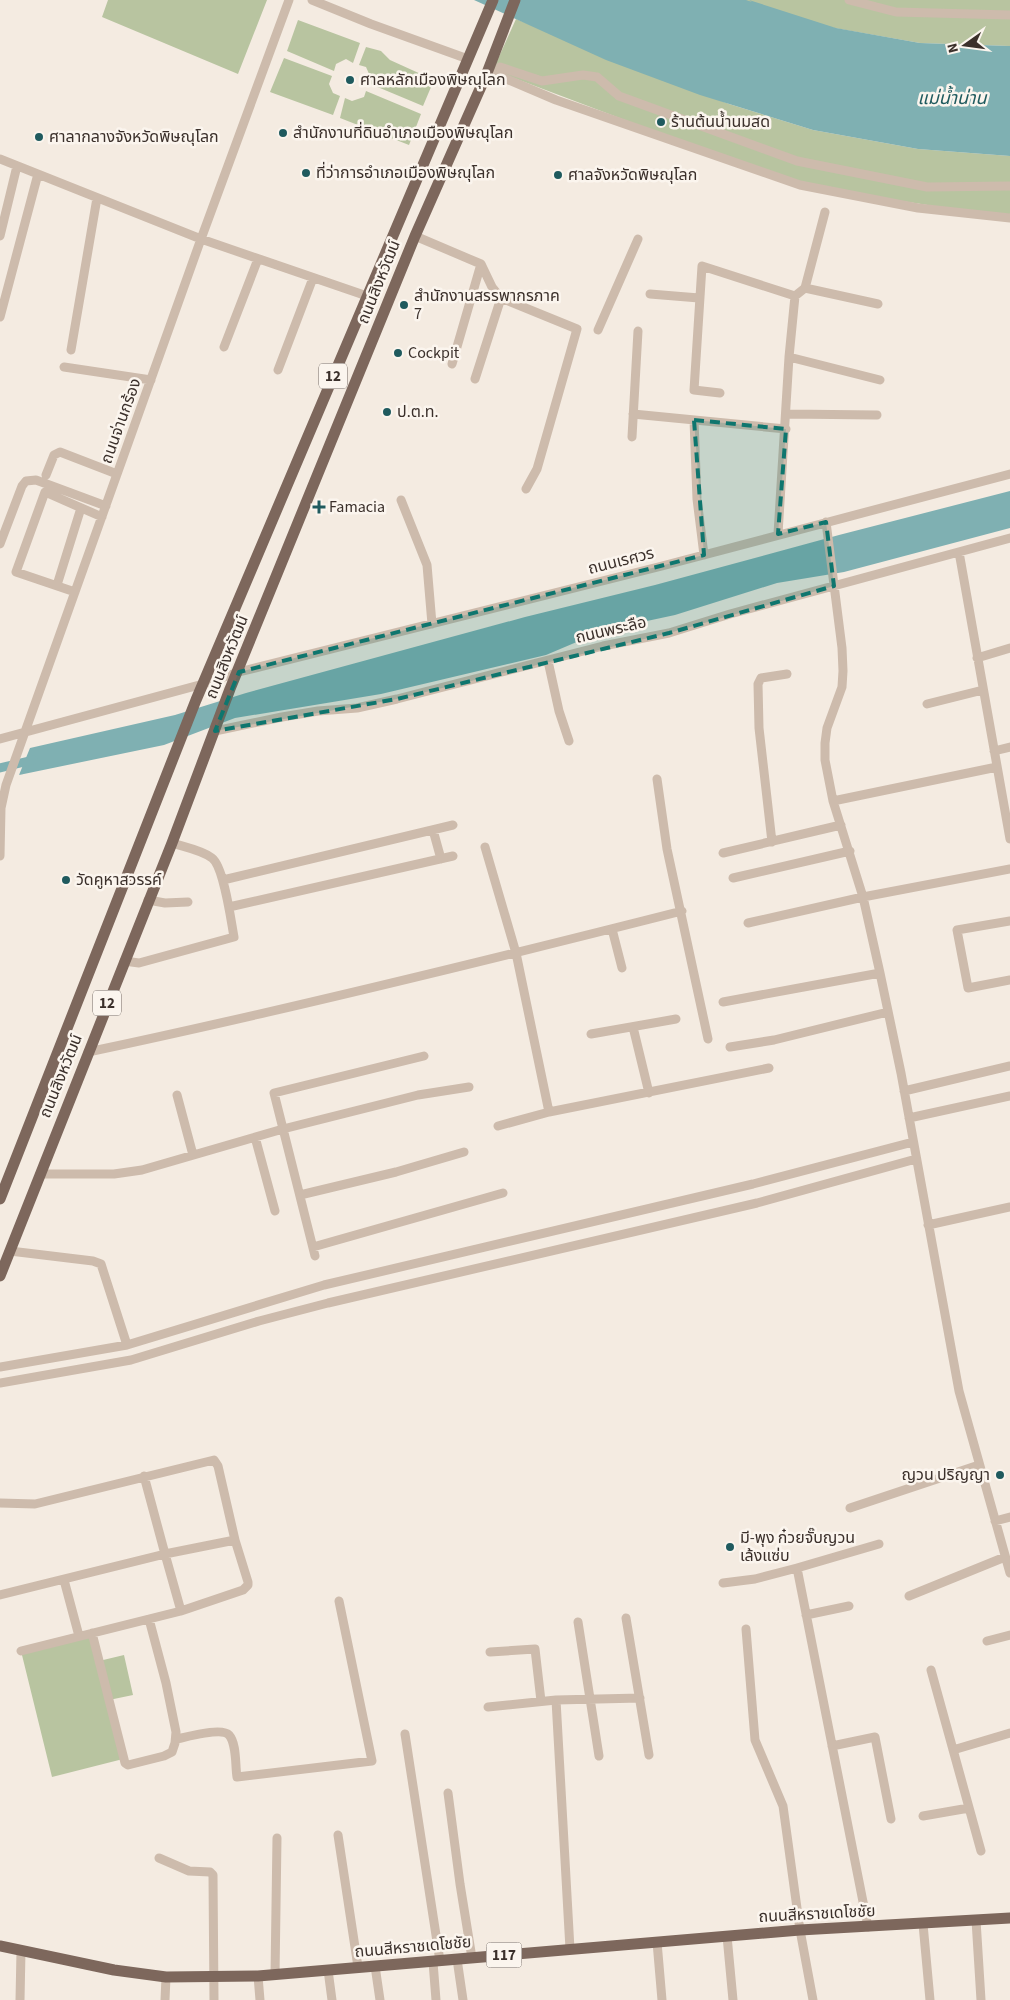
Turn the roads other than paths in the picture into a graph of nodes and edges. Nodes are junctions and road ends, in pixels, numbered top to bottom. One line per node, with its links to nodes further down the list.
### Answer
1 (289, 0): 18 (street, ถนนจ่านกร้อง)
2 (312, 0): 7 (street)
3 (493, 0): 7 (main road, 12)
4 (515, 0): 8 (main road, ถนนสิงหวัฒน์ / 12)
5 (849, 0): 6 (street)
6 (1010, 15)
7 (469, 55): 25 (main road, ถนนสิงหวัฒน์ / 12)
8 (492, 74): 12 (street); 15 (street); 17 (main road, ถนนสิงหวัฒน์ / 12)
9 (0, 159): 10 (street)
10 (17, 166): 11 (street); 16 (street)
11 (38, 174): 13 (street); 31 (street)
12 (1010, 186)
13 (97, 198): 18 (street); 35 (street)
14 (825, 212): 23 (street)
15 (1010, 218)
16 (0, 236)
17 (415, 236): 21 (street); 30 (main road, ถนนสิงหวัฒน์ / 12)
18 (201, 239): 20 (street); 41 (street, ถนนจ่านกร้อง)
19 (638, 239): 32 (street)
20 (258, 259): 22 (street); 34 (street)
21 (481, 264): 27 (street); 37 (street)
22 (314, 278): 25 (street); 39 (street)
23 (805, 288): 26 (street); 29 (street)
24 (650, 294): 28 (street)
25 (367, 296): 30 (main road); 74 (main road, ถนนสิงหวัฒน์ / 12)
26 (796, 296): 28 (street); 36 (street)
27 (501, 298): 40 (street); 53 (street)
28 (699, 298): 43 (street)
29 (878, 304)
30 (387, 305): 72 (main road, ถนนสิงหวัฒน์ / 12)
31 (0, 317)
32 (598, 330)
33 (638, 331): 44 (street)
34 (224, 347)
35 (71, 350)
36 (790, 357): 42 (street); 45 (street)
37 (452, 364)
38 (64, 367): 41 (street)
39 (278, 370)
40 (475, 379)
41 (151, 380): 50 (street, ถนนจ่านกร้อง)
42 (880, 380)
43 (720, 393)
44 (634, 414): 47 (street); 49 (street)
45 (787, 414): 46 (street); 48 (street)
46 (877, 415)
47 (694, 420): 48 (street); 64 (street)
48 (786, 429): 60 (street)
49 (632, 437)
50 (117, 474): 52 (street); 55 (street, ถนนจ่านกร้อง)
51 (1010, 474): 59 (street, ถนนเรศวร)
52 (46, 475)
53 (526, 489)
54 (402, 500): 68 (street)
55 (106, 506): 57 (street, ถนนจ่านกร้อง); 58 (street)
56 (82, 508): 57 (street); 66 (street); 66 (street)
57 (102, 517): 67 (street, ถนนจ่านกร้อง)
58 (4, 521): 62 (street)
59 (826, 522): 60 (street, ถนนเรศวร); 65 (street)
60 (778, 534): 64 (street, ถนนเรศวร)
61 (1010, 538): 63 (street, ถนนพระลือ)
62 (0, 544)
63 (959, 552): 65 (street, ถนนพระลือ); 70 (street)
64 (704, 554): 68 (street, ถนนเรศวร)
65 (834, 582): 71 (street, ถนนพระลือ); 86 (street)
66 (57, 586): 67 (street)
67 (75, 592): 78 (street, ถนนจ่านกร้อง)
68 (432, 624): 72 (street, ถนนเรศวร)
69 (1010, 648): 70 (street)
70 (977, 658): 75 (street)
71 (548, 661): 77 (street, ถนนพระลือ); 80 (street)
72 (239, 672): 74 (street, ถนนเรศวร); 77 (main road, ถนนสิงหวัฒน์ / 12)
73 (787, 674): 92 (street)
74 (203, 684): 78 (street, ถนนเรศวร); 144 (main road, ถนนสิงหวัฒน์ / 12)
75 (983, 690): 76 (street); 82 (street)
76 (927, 704)
77 (215, 731): 93 (main road, ถนนสิงหวัฒน์ / 12)
78 (25, 733): 79 (street, ถนนเรศวร); 85 (street, ถนนจ่านกร้อง)
79 (0, 739)
80 (569, 741)
81 (1010, 748): 82 (street)
82 (994, 751): 83 (street)
83 (998, 767): 86 (street); 87 (street)
84 (658, 779): 107 (street)
85 (3, 786): 97 (street, ถนนจ่านกร้อง)
86 (833, 801): 89 (street)
87 (1008, 819): 91 (street)
88 (453, 825): 90 (street)
89 (841, 825): 92 (street); 95 (street)
90 (433, 830): 99 (street); 102 (street)
91 (1010, 839)
92 (772, 842): 96 (street)
93 (172, 843): 102 (street); 104 (main road, ถนนสิงหวัฒน์ / 12)
94 (485, 847): 111 (street)
95 (850, 851): 101 (street); 103 (street)
96 (723, 853)
97 (0, 856)
98 (453, 856): 99 (street)
99 (441, 858): 106 (street)
100 (1010, 869): 103 (street)
101 (733, 878)
102 (223, 880): 106 (street)
103 (863, 897): 109 (street); 114 (street)
104 (148, 900): 105 (street); 112 (main road, ถนนสิงหวัฒน์ / 12)
105 (188, 902)
106 (229, 908): 112 (street)
107 (682, 911): 110 (street); 121 (street)
108 (1010, 920): 115 (street)
109 (748, 923)
110 (612, 929): 111 (street); 113 (street)
111 (516, 954): 123 (street); 132 (street)
112 (124, 961): 123 (main road, ถนนสิงหวัฒน์ / 12)
113 (622, 968)
114 (880, 973): 116 (street); 117 (street)
115 (1010, 980)
116 (723, 1002)
117 (888, 1012): 122 (street); 128 (street)
118 (676, 1019): 119 (street)
119 (633, 1027): 120 (street); 129 (street)
120 (591, 1034)
121 (708, 1039)
122 (730, 1047)
123 (88, 1052): 141 (main road, ถนนสิงหวัฒน์ / 12)
124 (424, 1056): 135 (street)
125 (1010, 1066): 128 (street)
126 (769, 1068): 129 (street)
127 (469, 1087): 135 (street)
128 (904, 1091): 133 (street)
129 (649, 1093): 132 (street)
130 (177, 1096): 139 (street)
131 (1010, 1096): 133 (street)
132 (549, 1112): 134 (street)
133 (909, 1118): 137 (street)
134 (498, 1126)
135 (283, 1129): 136 (street); 143 (street)
136 (255, 1137): 139 (street); 146 (street)
137 (913, 1142): 140 (street); 150 (street)
138 (464, 1152): 143 (street)
139 (192, 1155): 141 (street)
140 (916, 1159): 147 (street); 152 (street)
141 (40, 1174): 148 (main road, ถนนสิงหวัฒน์ / 12)
142 (503, 1192): 143 (street)
143 (300, 1195)
144 (0, 1199)
145 (1010, 1208): 147 (street)
146 (275, 1211)
147 (928, 1225): 153 (street)
148 (10, 1251): 149 (main road, ถนนสิงหวัฒน์ / 12); 150 (street)
149 (0, 1276)
150 (126, 1345): 151 (street)
151 (0, 1367)
152 (0, 1383)
153 (979, 1465): 156 (street); 158 (street)
154 (144, 1476): 155 (street); 159 (street); 161 (street)
155 (0, 1503)
156 (850, 1508)
157 (1010, 1516): 158 (street)
158 (995, 1521): 162 (street)
159 (235, 1540): 161 (street); 171 (street)
160 (879, 1544): 163 (street)
161 (165, 1554): 165 (street); 171 (street)
162 (1005, 1557): 164 (street); 168 (street)
163 (797, 1568): 166 (street); 172 (street)
164 (1010, 1573)
165 (64, 1580): 167 (street); 179 (street)
166 (723, 1583)
167 (0, 1595)
168 (908, 1596)
169 (339, 1601): 191 (street)
170 (849, 1606): 172 (street)
171 (181, 1611): 174 (street)
172 (806, 1615): 192 (street)
173 (626, 1618): 184 (street)
174 (149, 1619): 177 (street); 191 (street)
175 (578, 1622): 185 (street)
176 (746, 1629): 208 (street)
177 (92, 1633): 179 (street); 191 (street)
178 (1010, 1635): 180 (street)
179 (79, 1636): 181 (street)
180 (987, 1641)
181 (21, 1651)
182 (490, 1652): 187 (street)
183 (931, 1670): 193 (street)
184 (640, 1698): 185 (street); 194 (street)
185 (590, 1699): 186 (street); 195 (street)
186 (556, 1700): 187 (street); 212 (street)
187 (541, 1701): 188 (street)
188 (488, 1707)
189 (1010, 1732): 193 (street)
190 (405, 1734): 216 (street)
191 (176, 1739)
192 (832, 1746): 199 (street); 207 (street)
193 (953, 1750): 197 (street)
194 (649, 1755)
195 (598, 1756)
196 (448, 1793): 214 (street)
197 (969, 1808): 198 (street); 202 (street)
198 (923, 1816)
199 (891, 1819)
200 (338, 1835): 218 (street)
201 (277, 1838): 220 (street)
202 (981, 1852)
203 (159, 1858): 223 (street)
204 (1010, 1918): 205 (main road, ถนนสีหราชเดโชชัย / 117)
205 (976, 1920): 206 (main road, ถนนสีหราชเดโชชัย / 117); 236 (street)
206 (923, 1924): 207 (main road, ถนนสีหราชเดโชชัย / 117); 235 (street)
207 (868, 1927): 208 (main road, ถนนสีหราชเดโชชัย / 117)
208 (800, 1930): 209 (main road, ถนนสีหราชเดโชชัย / 117); 234 (street)
209 (727, 1936): 210 (main road, ถนนสีหราชเดโชชัย / 117); 233 (street)
210 (657, 1942): 212 (main road, ถนนสีหราชเดโชชัย / 117); 232 (street)
211 (0, 1946): 213 (main road, ถนนสีหราชเดโชชัย / 117)
212 (570, 1950): 214 (main road, ถนนสีหราชเดโชชัย / 117)
213 (21, 1951): 222 (main road, ถนนสีหราชเดโชชัย / 117); 224 (street)
214 (472, 1958): 215 (main road, ถนนสีหราชเดโชชัย / 117)
215 (457, 1959): 216 (main road, ถนนสีหราชเดโชชัย / 117); 231 (street)
216 (436, 1961): 217 (main road, ถนนสีหราชเดโชชัย / 117); 230 (street)
217 (375, 1966): 218 (main road, ถนนสีหราชเดโชชัย / 117); 229 (street)
218 (358, 1967): 219 (main road, ถนนสีหราชเดโชชัย / 117)
219 (328, 1970): 220 (main road, ถนนสีหราชเดโชชัย / 117); 228 (street)
220 (275, 1975): 221 (main road, ถนนสีหราชเดโชชัย / 117)
221 (258, 1976): 223 (main road, ถนนสีหราชเดโชชัย / 117); 227 (street)
222 (166, 1977): 223 (main road, ถนนสีหราชเดโชชัย / 117); 225 (street)
223 (214, 1978): 226 (street)
224 (20, 2000)
225 (165, 2000)
226 (214, 2000)
227 (260, 2000)
228 (332, 2000)
229 (380, 2000)
230 (436, 2000)
231 (463, 2000)
232 (662, 2000)
233 (733, 2000)
234 (813, 2000)
235 (930, 2000)
236 (981, 2000)

